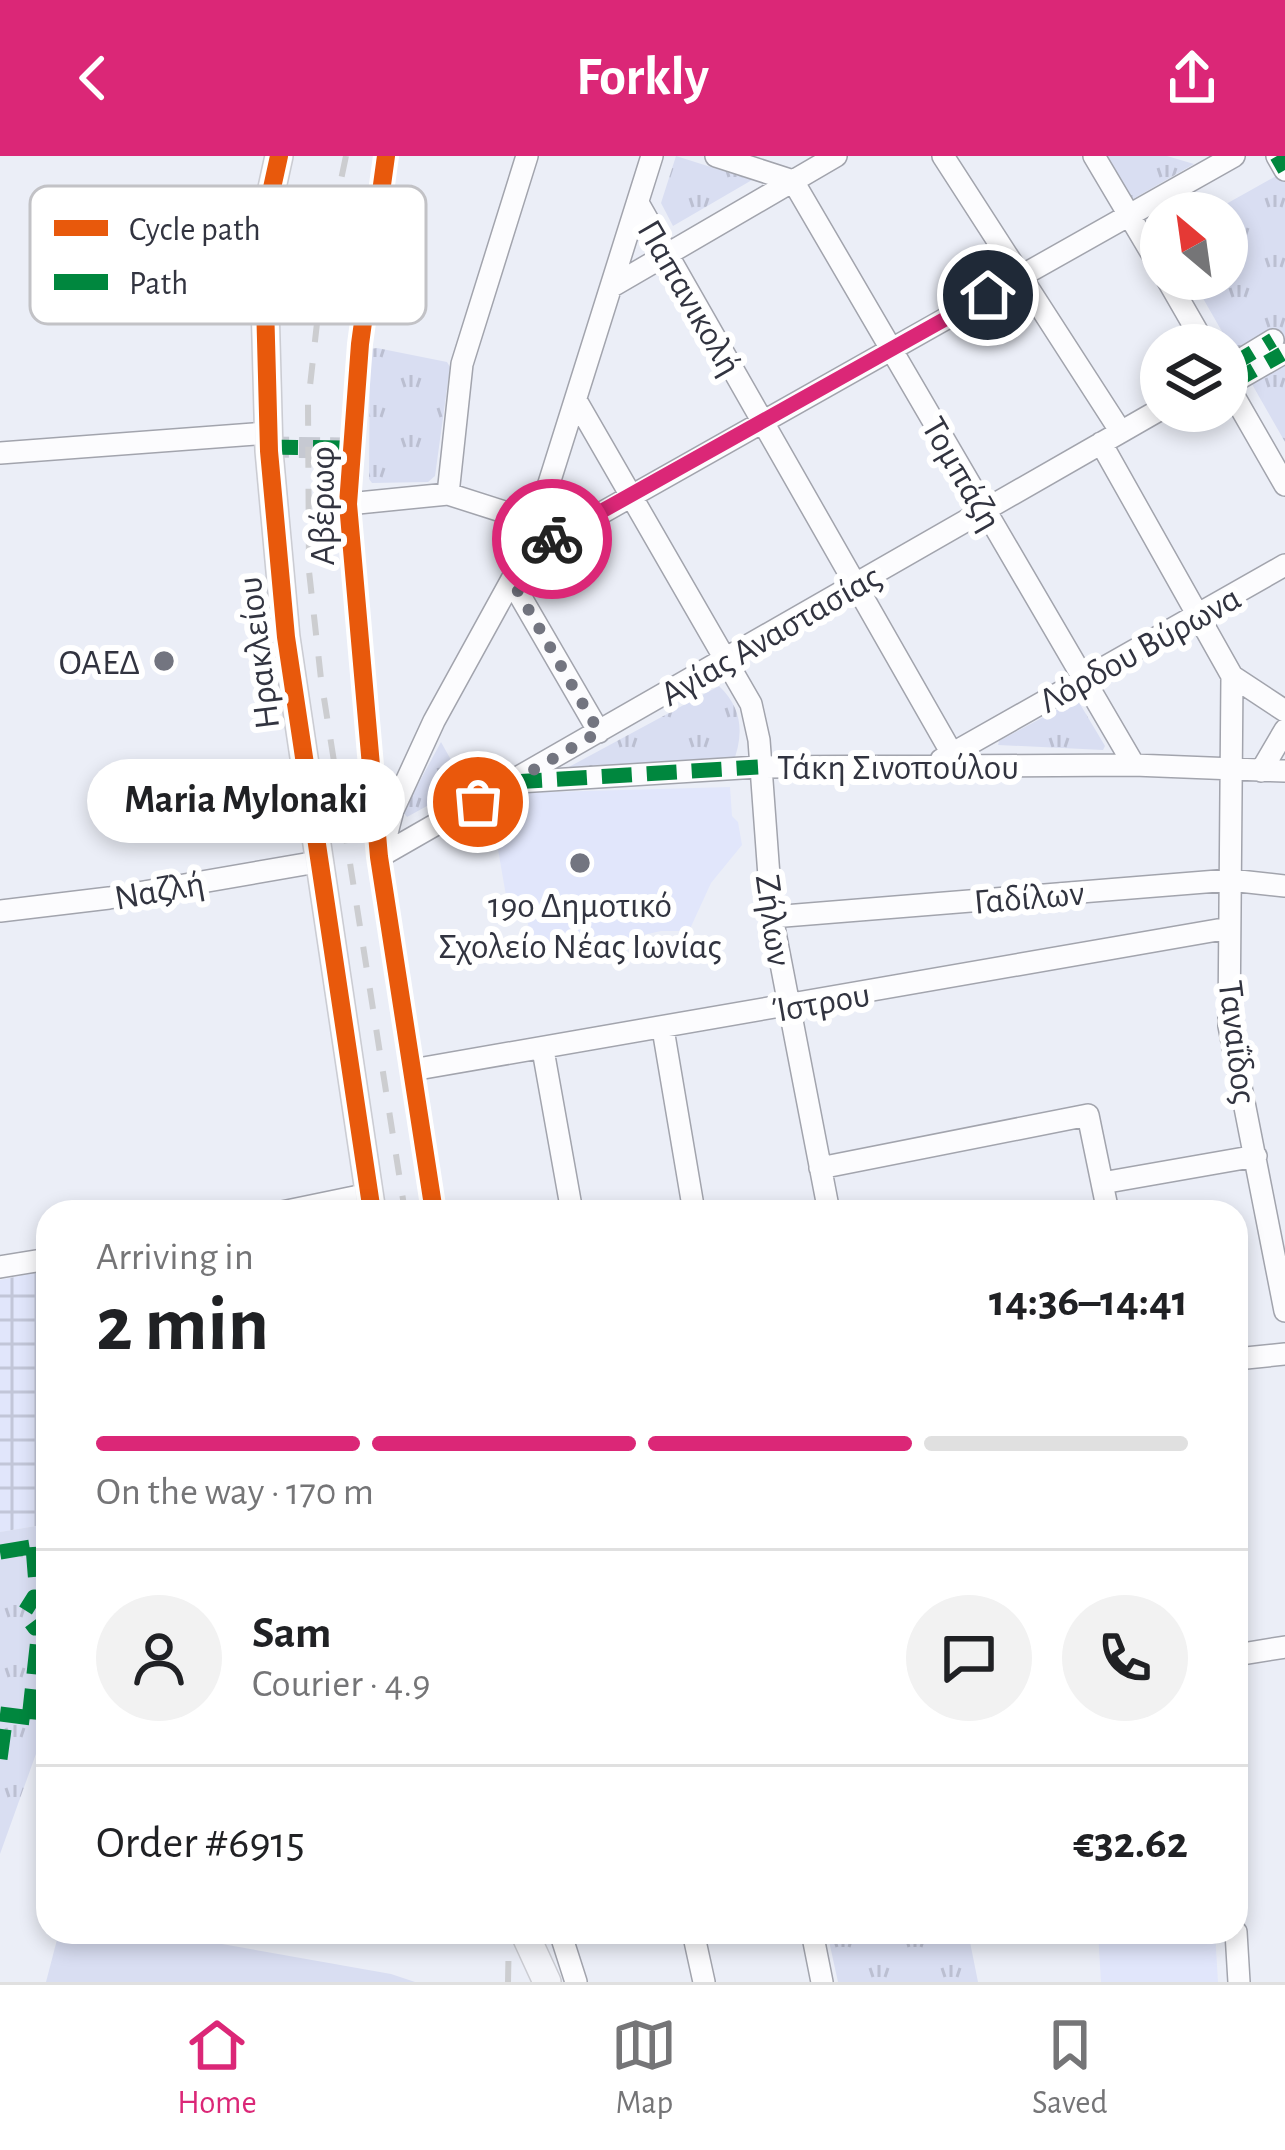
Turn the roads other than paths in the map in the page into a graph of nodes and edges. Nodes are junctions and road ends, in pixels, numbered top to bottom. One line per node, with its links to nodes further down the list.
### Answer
1 (279, 156): 13 (main road, Ηρακλείου)
2 (386, 156): 14 (street, Αβέρωφ)
3 (526, 156): 34 (street)
4 (652, 156): 15 (street)
5 (716, 156): 12 (street)
6 (836, 156): 12 (street)
7 (943, 156): 19 (street)
8 (1094, 156): 16 (street)
9 (1234, 156): 16 (street)
10 (1277, 156): 11 (street)
11 (1285, 170)
12 (793, 181): 18 (street); 23 (street, Τομπάζη)
13 (272, 186)
14 (382, 186)
15 (638, 203): 18 (street, Παπανικολή); 20 (street)
16 (1130, 215): 17 (street); 19 (street)
17 (1140, 232)
18 (667, 254): 20 (street); 29 (street, Παπανικολή)
19 (1020, 276): 23 (street); 31 (street)
20 (611, 287): 26 (street)
21 (265, 324): 30 (main road, Ηρακλείου)
22 (363, 324): 36 (street, Αβέρωφ)
23 (891, 350): 29 (street); 37 (street, Τομπάζη)
24 (1248, 359): 25 (street)
25 (1248, 369)
26 (577, 402): 35 (street, Ζήλων); 38 (street)
27 (1140, 421): 31 (street, Αγίας Αναστασίας)
28 (1248, 421): 33 (street)
29 (763, 422): 35 (street); 43 (street, Παπανικολή)
30 (268, 433): 32 (street); 59 (main road, Ηρακλείου)
31 (1111, 438): 37 (street, Αγίας Αναστασίας); 44 (street)
32 (0, 452)
33 (1285, 484)
34 (448, 494): 36 (street); 38 (street)
35 (631, 496): 39 (street); 45 (street, Ζήλων)
36 (348, 504): 58 (street, Αβέρωφ)
37 (985, 511): 43 (street, Αγίας Αναστασίας); 47 (street, Τομπάζη)
38 (538, 523): 39 (street); 40 (street)
39 (566, 533): 40 (street)
40 (528, 550): 42 (street)
41 (1285, 566): 44 (street, Λόρδου Βύρωνα)
42 (512, 581): 50 (street); 58 (street)
43 (856, 585): 45 (street, Αγίας Αναστασίας); 51 (street, Παπανικολή)
44 (1197, 615): 46 (street); 47 (street, Λόρδου Βύρωνα)
45 (725, 660): 50 (street, Αγίας Αναστασίας); 53 (street, Ζήλων)
46 (1232, 676): 48 (street); 54 (street, Ταναΐδος)
47 (1083, 679): 51 (street, Λόρδου Βύρωνα); 52 (street, Τομπάζη)
48 (1285, 710)
49 (1285, 730): 55 (street)
50 (599, 732): 57 (street, Αγίας Αναστασίας)
51 (956, 759): 52 (street, Τάκη Σινοπούλου); 53 (street, Τάκη Σινοπούλου)
52 (1134, 765): 54 (street, Τάκη Σινοπούλου)
53 (758, 767): 57 (street, Τάκη Σινοπούλου); 63 (street, Ζήλων)
54 (1234, 771): 55 (street, Τάκη Σινοπούλου); 60 (street, Ταναΐδος)
55 (1262, 771): 56 (street, Τάκη Σινοπούλου)
56 (1285, 771)
57 (512, 782): 58 (street, Αγίας Αναστασίας)
58 (380, 857): 68 (street)
59 (317, 862): 62 (street, Ναζλή); 72 (main road, Ηρακλείου)
60 (1230, 880): 61 (street, Γαδίλων); 63 (street, Γαδίλων); 64 (street, Ταναΐδος)
61 (1285, 886)
62 (0, 910)
63 (772, 917): 65 (street, Ζήλων)
64 (1229, 928): 65 (street, Ίστρου); 69 (street, Ταναΐδος)
65 (788, 1006): 66 (street, Ίστρου); 70 (street, Ζήλων)
66 (663, 1029): 67 (street, Ίστρου); 75 (street)
67 (543, 1050): 68 (street, Ίστρου); 74 (street)
68 (412, 1070): 73 (street)
69 (1256, 1156): 71 (street); 80 (street, Ταναΐδος)
70 (820, 1168): 71 (street); 76 (street, Ζήλων)
71 (1102, 1183): 77 (street)
72 (370, 1200)
73 (432, 1200)
74 (570, 1200)
75 (692, 1200)
76 (827, 1200)
77 (1106, 1200)
78 (36, 1261): 79 (street)
79 (0, 1267)
80 (1285, 1311)
81 (1285, 1354): 82 (street)
82 (1248, 1358)
83 (1285, 1647): 84 (street)
84 (1248, 1653)
85 (530, 1944): 90 (main road)
86 (564, 1944): 91 (street)
87 (696, 1944): 92 (street)
88 (815, 1944): 93 (street)
89 (1237, 1944): 94 (street)
90 (547, 1982)
91 (576, 1982)
92 (704, 1982)
93 (823, 1982)
94 (1239, 1982)

